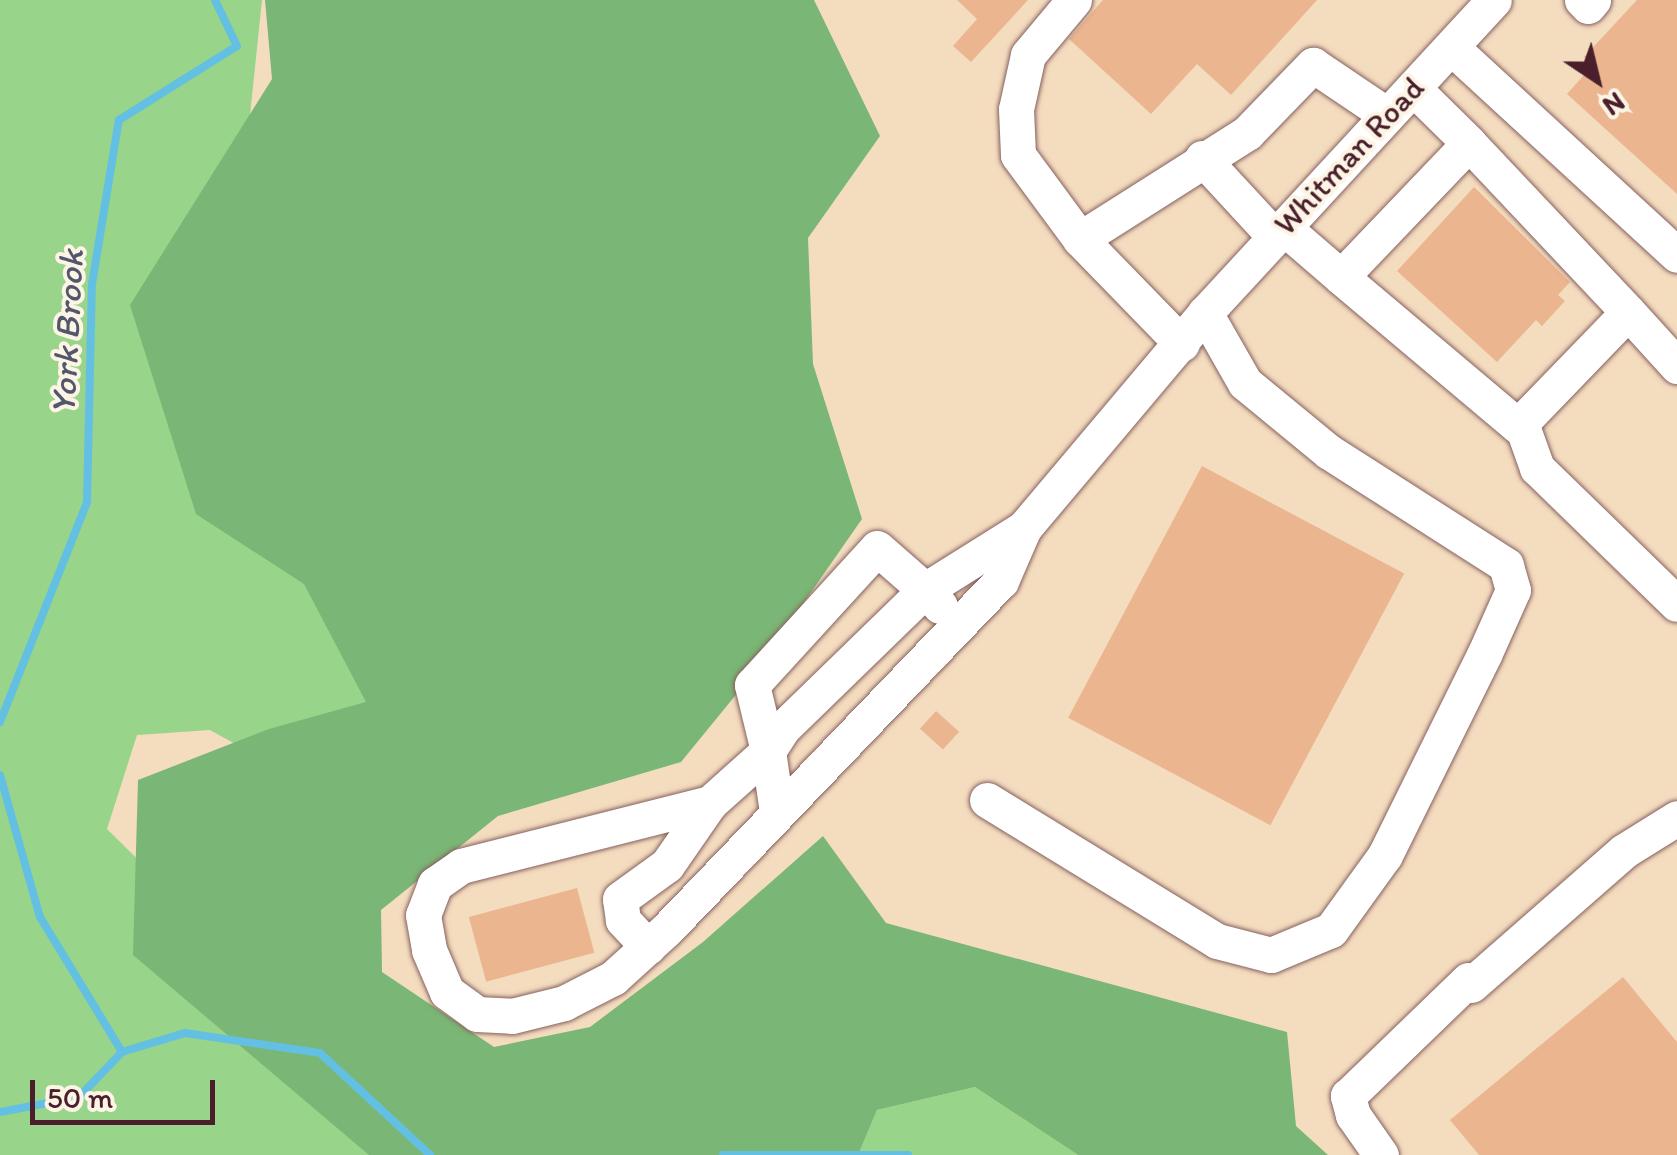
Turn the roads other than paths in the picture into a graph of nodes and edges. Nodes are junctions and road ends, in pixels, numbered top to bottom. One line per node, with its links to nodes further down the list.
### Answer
1 (1074, 0): 11 (street)
2 (1494, 0): 5 (street, Whitman Road)
3 (1582, 0): 4 (street)
4 (1594, 0)
5 (1451, 47): 6 (street, Whitman Road); 12 (street)
6 (1413, 88): 7 (street, Whitman Road); 8 (street)
7 (1387, 114): 9 (street); 10 (street, Whitman Road)
8 (1469, 143): 13 (street); 15 (street)
9 (1202, 158): 10 (street); 11 (street)
10 (1278, 232): 13 (street); 14 (street, Whitman Road)
11 (1080, 239): 16 (street)
12 (1676, 253)
13 (1342, 276): 18 (street)
14 (1205, 312): 16 (street, Whitman Road); 24 (street)
15 (1628, 312): 17 (street); 18 (street)
16 (1182, 344): 19 (street, Whitman Road)
17 (1677, 366)
18 (1521, 422): 21 (street)
19 (1024, 528): 20 (street); 22 (street)
20 (926, 590): 22 (street); 23 (street); 23 (street)
21 (1677, 604)
22 (959, 625): 26 (street)
23 (768, 750): 25 (street); 26 (street)
24 (986, 800)
25 (710, 803): 28 (street); 30 (street)
26 (776, 812): 29 (street)
27 (1677, 818): 31 (street)
28 (667, 864): 29 (street); 30 (street)
29 (689, 905): 30 (street)
30 (648, 946)
31 (1381, 1155)

